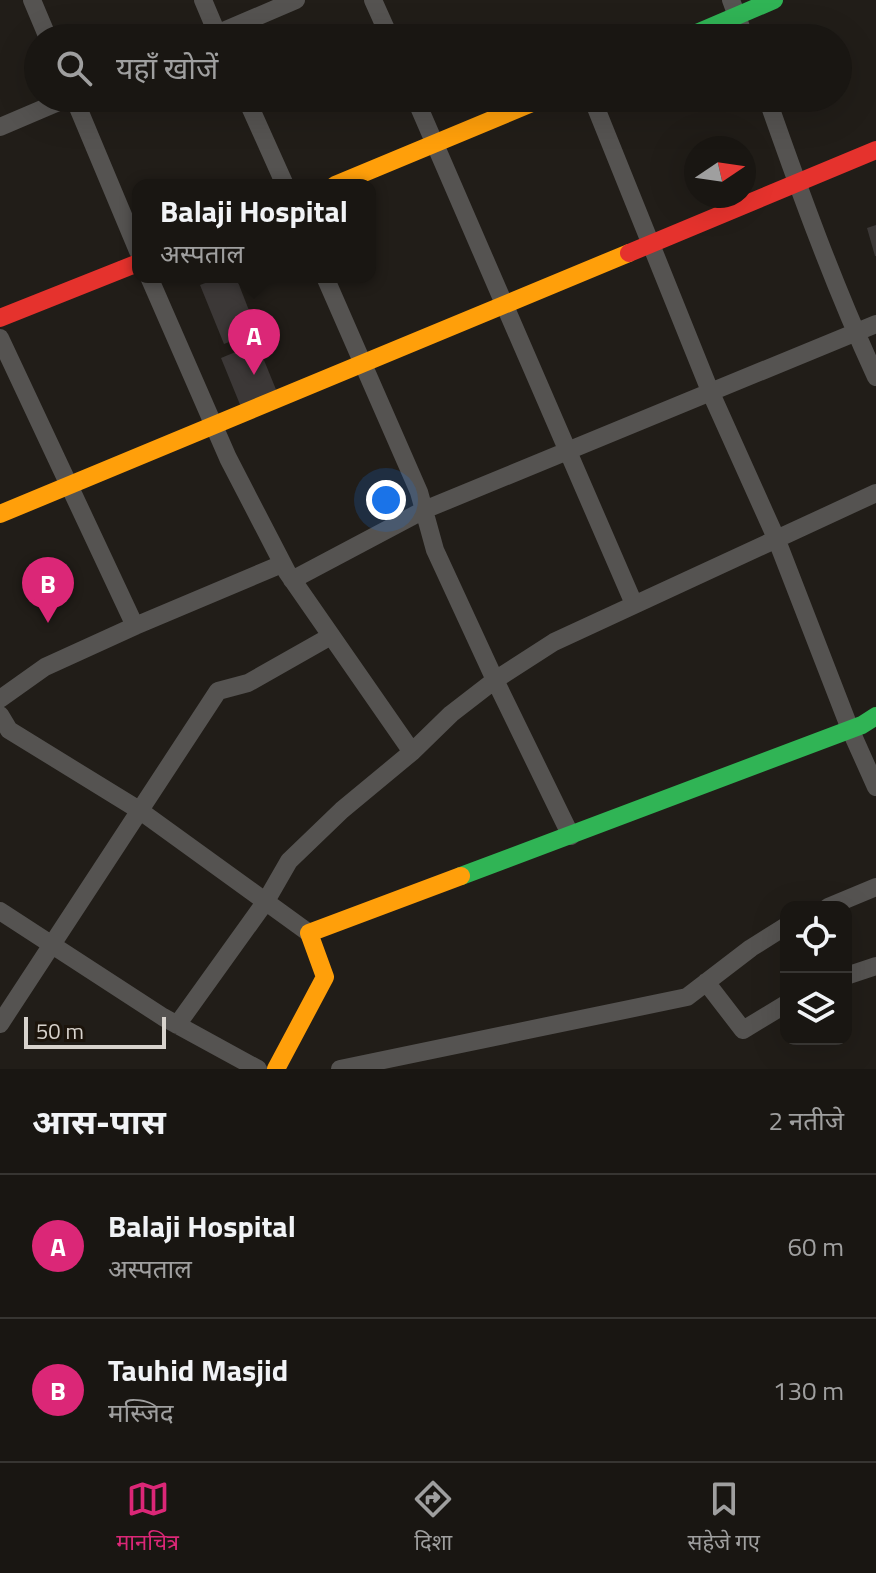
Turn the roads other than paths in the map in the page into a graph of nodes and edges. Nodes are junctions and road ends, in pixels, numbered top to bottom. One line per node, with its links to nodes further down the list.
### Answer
1 (32, 0): 7 (street)
2 (203, 0): 8 (street)
3 (296, 0): 9 (street)
4 (373, 0): 10 (street)
5 (774, 0): 6 (street)
6 (734, 8): 11 (street)
7 (42, 24)
8 (211, 24)
9 (243, 24)
10 (384, 24)
11 (708, 24)
12 (37, 112): 19 (street)
13 (77, 112): 25 (street)
14 (252, 112): 22 (street)
15 (421, 112): 20 (street)
16 (512, 112): 20 (street)
17 (598, 112): 26 (street)
18 (772, 112): 24 (street)
19 (0, 127)
20 (435, 145): 23 (street); 30 (street)
21 (876, 150): 24 (street)
22 (282, 179)
23 (350, 179)
24 (796, 182): 26 (street); 33 (street)
25 (132, 237)
26 (651, 242): 30 (street); 37 (street)
27 (132, 265): 31 (street)
28 (152, 283): 38 (street)
29 (328, 283): 35 (street)
30 (504, 303): 35 (street); 39 (street)
31 (0, 318)
32 (876, 324): 33 (street)
33 (855, 332): 36 (street); 37 (street)
34 (0, 338): 40 (street)
35 (362, 362): 38 (street); 42 (street)
36 (876, 377)
37 (710, 391): 39 (street); 44 (street)
38 (213, 424): 40 (street); 45 (street)
39 (567, 451): 42 (street); 46 (street)
40 (70, 487): 43 (street); 47 (street)
41 (876, 493): 44 (street)
42 (424, 510): 45 (street); 49 (street)
43 (0, 514)
44 (776, 538): 46 (street); 52 (street)
45 (287, 572): 47 (street); 48 (street)
46 (634, 604): 49 (street)
47 (135, 626): 50 (street)
48 (331, 636): 54 (street); 56 (street)
49 (495, 680): 54 (street); 57 (street)
50 (0, 699)
51 (876, 716): 52 (street)
52 (850, 729): 55 (street); 57 (street)
53 (3, 730): 56 (street)
54 (412, 752): 59 (street)
55 (876, 787)
56 (139, 810): 59 (street); 64 (street)
57 (571, 836): 63 (street)
58 (876, 887): 60 (street)
59 (266, 901): 63 (street); 70 (street)
60 (842, 901)
61 (0, 911): 64 (street)
62 (780, 930): 67 (street)
63 (309, 933): 73 (street)
64 (51, 944): 69 (street); 70 (street)
65 (876, 966): 66 (street)
66 (852, 974)
67 (706, 982): 68 (street); 71 (street)
68 (780, 1008)
69 (0, 1024)
70 (177, 1025): 72 (street)
71 (391, 1064): 74 (street)
72 (258, 1069)
73 (276, 1069)
74 (340, 1069)

